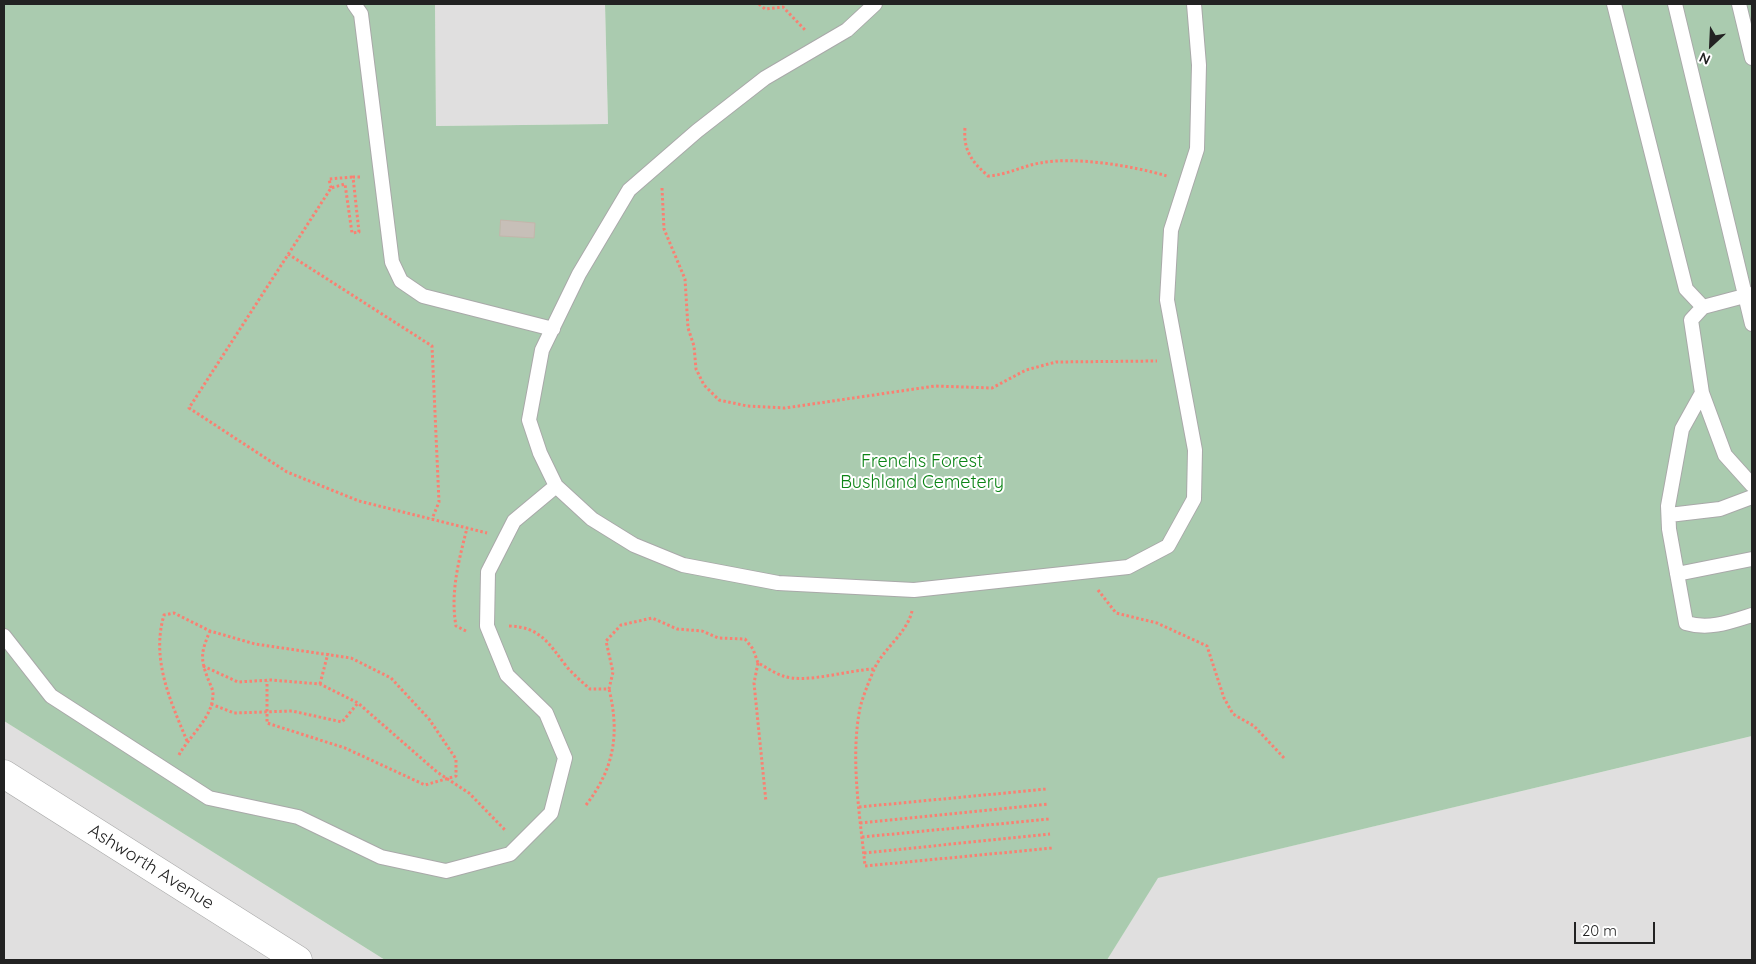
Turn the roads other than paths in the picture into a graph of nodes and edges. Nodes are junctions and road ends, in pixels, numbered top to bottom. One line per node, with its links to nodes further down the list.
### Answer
1 (354, 4): 11 (lane)
2 (875, 4): 11 (lane)
3 (1194, 4): 13 (lane)
4 (1614, 4): 9 (lane)
5 (1675, 4): 8 (lane)
6 (1739, 4): 7 (lane)
7 (1752, 58)
8 (1749, 295): 9 (lane); 10 (lane)
9 (1703, 307): 12 (lane)
10 (1752, 324)
11 (553, 329): 13 (lane)
12 (1702, 393): 14 (lane); 16 (lane)
13 (556, 486): 20 (lane)
14 (1752, 486)
15 (1752, 496): 16 (lane)
16 (1669, 514): 18 (lane)
17 (1752, 559): 18 (lane)
18 (1677, 574): 19 (lane)
19 (1752, 616)
20 (4, 636)
21 (4, 774): 22 (street, Ashworth Avenue)
22 (298, 960)

